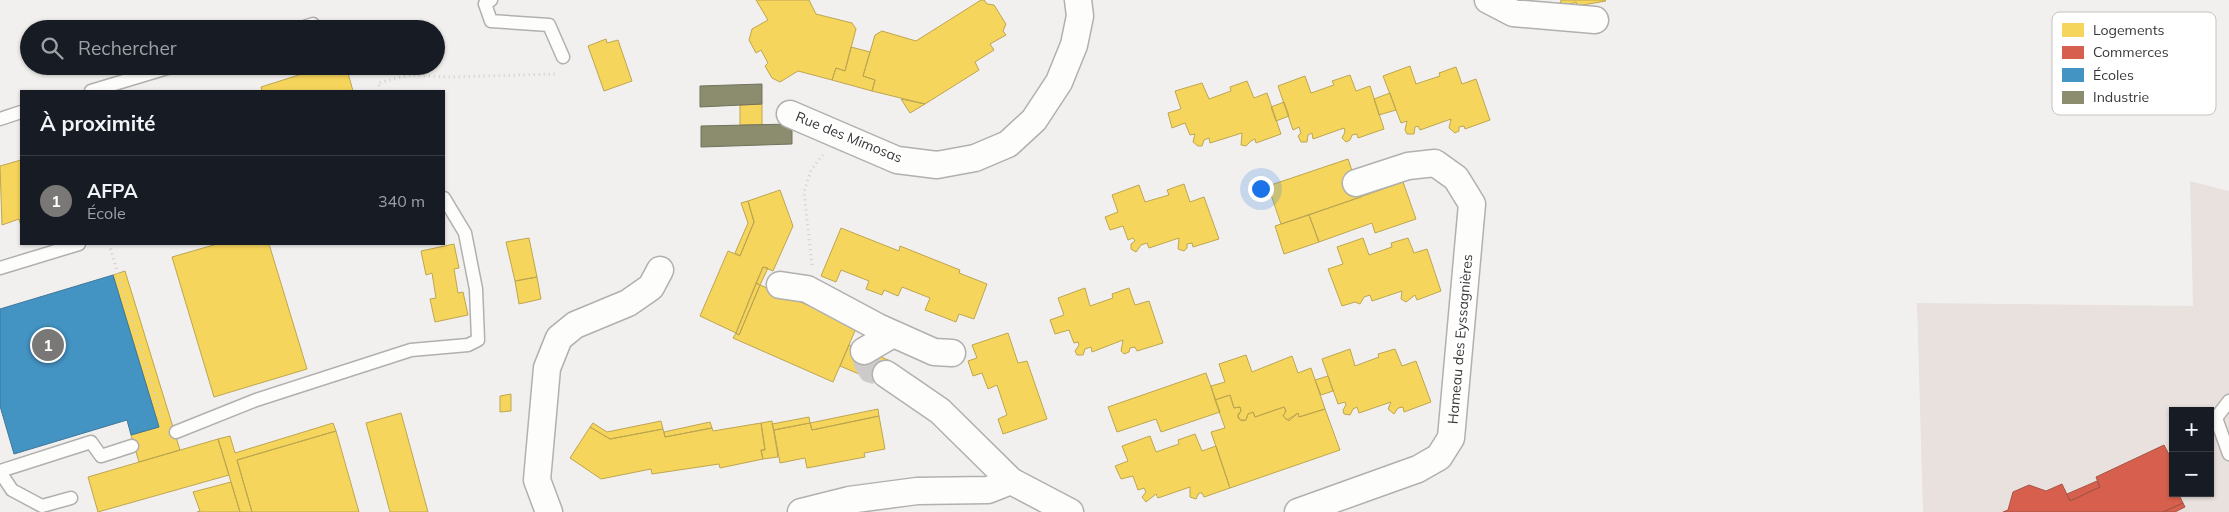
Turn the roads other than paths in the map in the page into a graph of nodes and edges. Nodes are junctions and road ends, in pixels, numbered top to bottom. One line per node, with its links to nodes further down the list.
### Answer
1 (491, 0): 5 (lane)
2 (1078, 0): 9 (street, Rue des Mimosas)
3 (1488, 0): 4 (street)
4 (1596, 20)
5 (562, 57)
6 (144, 75): 7 (lane)
7 (94, 90)
8 (20, 112): 10 (lane)
9 (790, 114)
10 (0, 118)
11 (1356, 183): 31 (street, Hameau des Eyssagnières)
12 (445, 200): 22 (lane)
13 (76, 245): 14 (lane)
14 (0, 268)
15 (660, 270): 28 (street)
16 (780, 285): 17 (street)
17 (893, 334): 18 (street); 19 (street)
18 (864, 351)
19 (952, 353)
20 (886, 374): 26 (street)
21 (2229, 402): 24 (lane)
22 (171, 428)
23 (132, 446): 25 (lane)
24 (2229, 454)
25 (0, 472): 27 (lane)
26 (1011, 481): 29 (street); 30 (street)
27 (71, 498)
28 (549, 512)
29 (801, 512)
30 (1070, 512)
31 (1298, 512)

